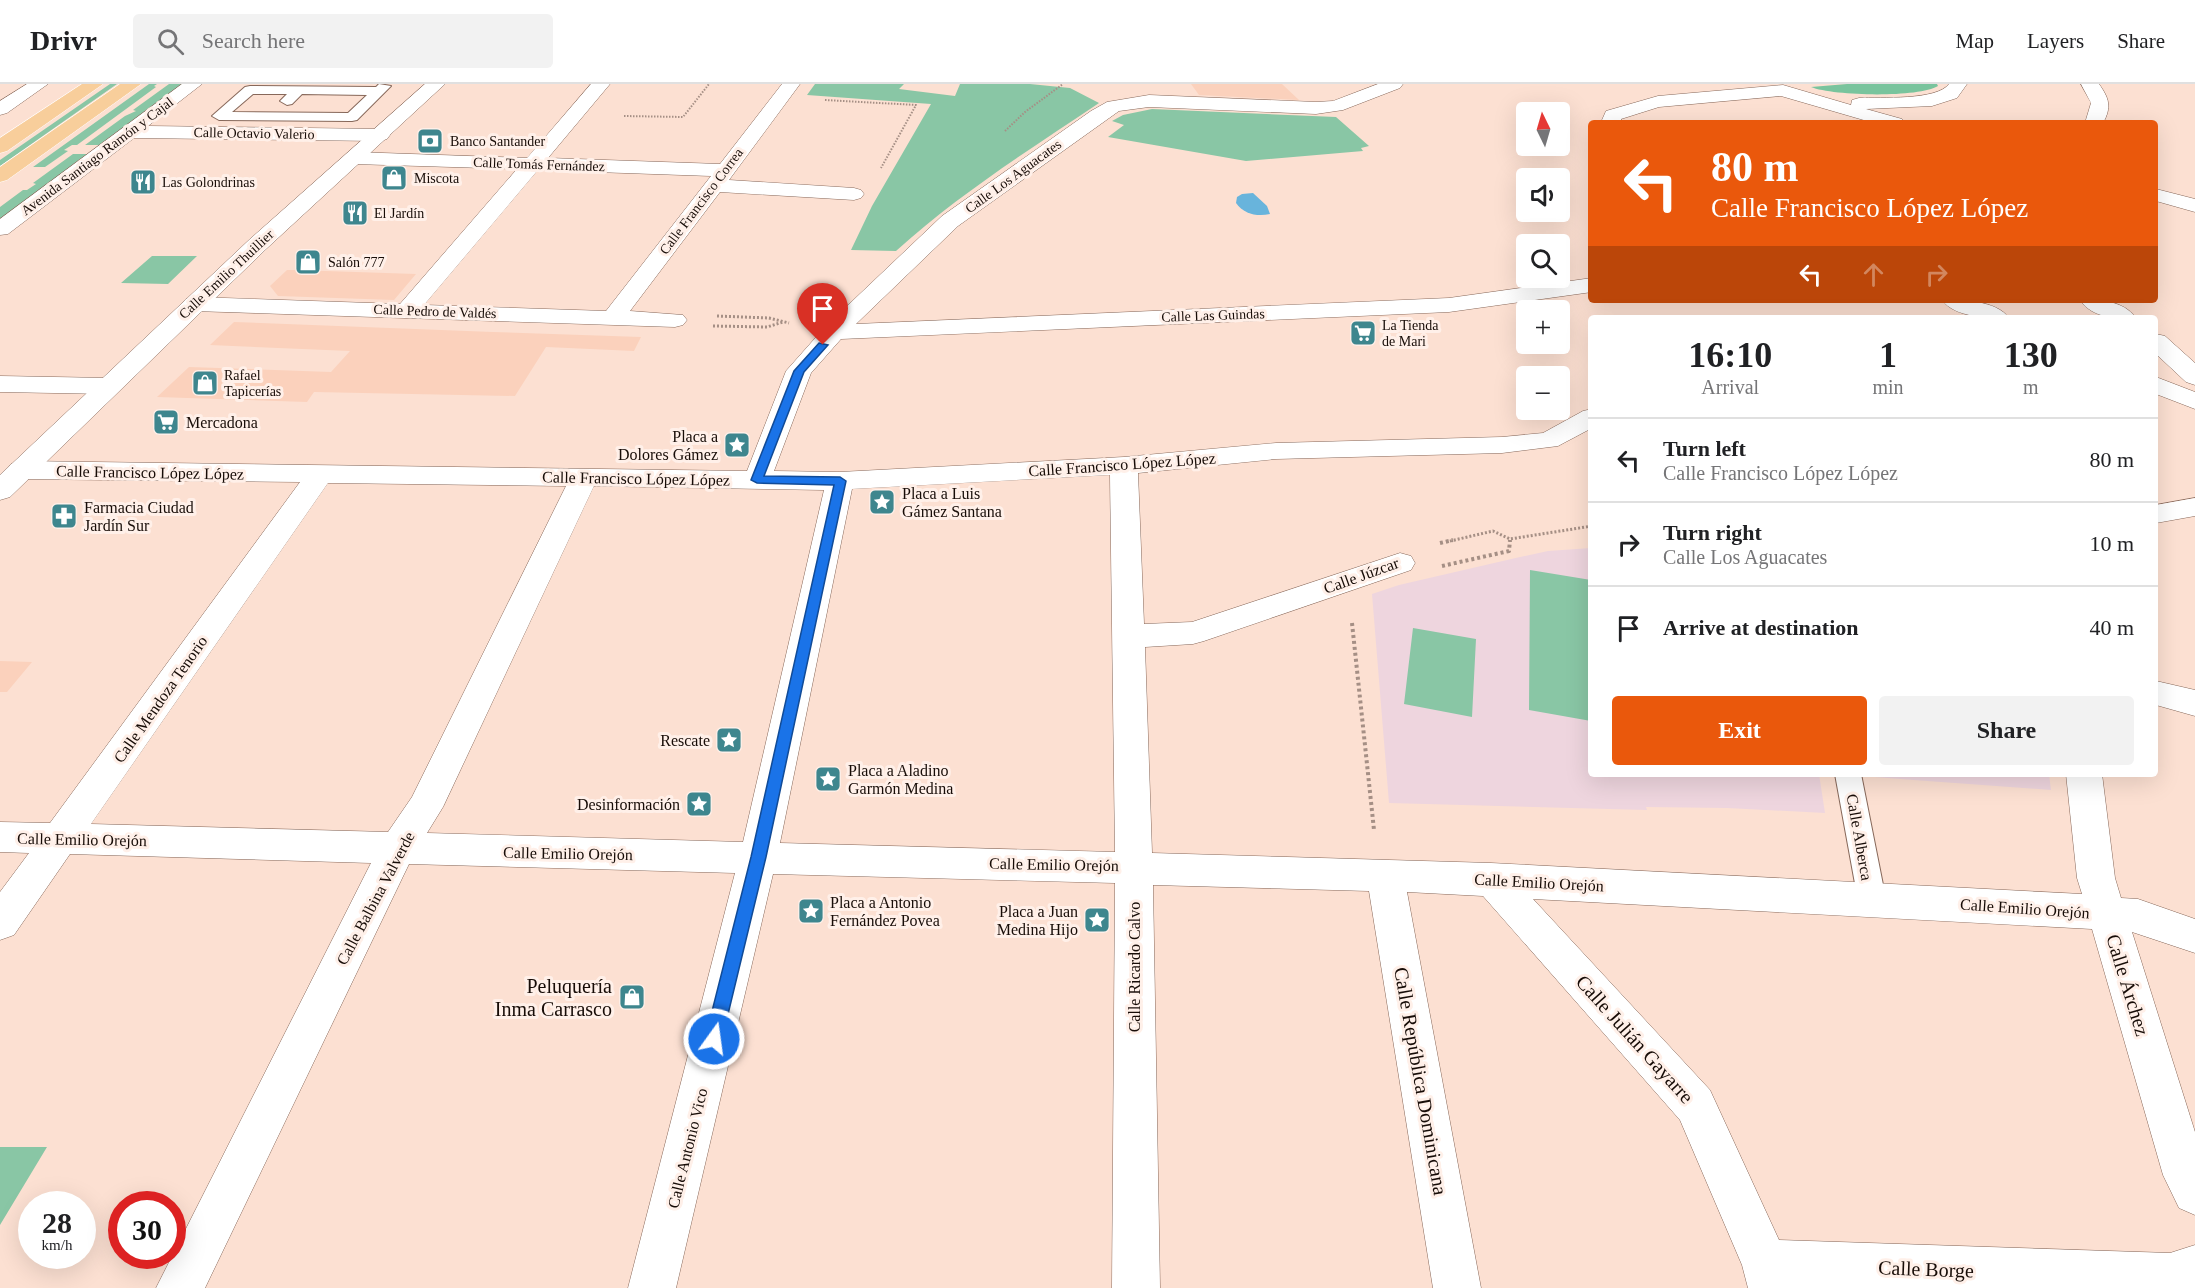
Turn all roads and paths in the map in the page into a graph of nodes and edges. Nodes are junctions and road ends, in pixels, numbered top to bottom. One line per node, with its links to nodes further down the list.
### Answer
1 (94, 84): 27 (main road)
2 (132, 84): 30 (main road)
3 (193, 84): 25 (street, Avenida Santiago Ramón y Cajal)
4 (436, 84): 26 (street, Calle Emilio Thuillier)
5 (601, 84): 19 (street)
6 (709, 84): 19 (path)
7 (1394, 84): 49 (street, Calle Los Aguacates)
8 (1958, 84): 17 (street)
9 (2090, 84): 23 (street)
10 (1783, 87): 17 (street); 21 (street)
11 (383, 88): 14 (lane); 20 (lane)
12 (31, 89): 16 (street); 18 (street)
13 (299, 90): 14 (lane); 24 (lane); 24 (lane)
14 (335, 91): 20 (lane)
15 (786, 91): 31 (street, Calle Francisco Correa); 32 (path)
16 (0, 94)
17 (1831, 105): 22 (street)
18 (0, 109)
19 (575, 115): 29 (street)
20 (306, 116): 24 (lane)
21 (1611, 120)
22 (1884, 120)
23 (2095, 120)
24 (269, 125): 25 (street, Calle Octavio Valerio); 26 (street, Calle Octavio Valerio)
25 (129, 132): 35 (street, Avenida Santiago Ramón y Cajal)
26 (380, 135): 28 (street, Calle Emilio Thuillier)
27 (0, 147)
28 (354, 158): 29 (street, Calle Tomás Fernández); 39 (street, Calle Emilio Thuillier)
29 (533, 164): 31 (street, Calle Tomás Fernández); 40 (street)
30 (0, 177)
31 (718, 178): 32 (street, Calle Tomás Fernández); 44 (street, Calle Francisco Correa)
32 (854, 194)
33 (2158, 195): 34 (street)
34 (2193, 202)
35 (0, 229)
36 (1588, 286): 49 (street, Calle Las Guindas)
37 (1961, 303): 41 (street)
38 (2097, 303): 42 (street)
39 (194, 304): 40 (street, Calle Pedro de Valdés); 53 (street, Calle Emilio Thuillier)
40 (407, 310): 44 (street, Calle Pedro de Valdés)
41 (1990, 315)
42 (2119, 315)
43 (716, 316): 45 (path)
44 (613, 318): 46 (street, Calle Pedro de Valdés)
45 (769, 318)
46 (675, 320)
47 (783, 322): 48 (path)
48 (713, 326)
49 (834, 332): 61 (street, Calle Los Aguacates)
50 (2158, 343): 51 (street)
51 (2195, 376)
52 (0, 384): 53 (street)
53 (108, 386): 58 (street, Calle Emilio Thuillier)
54 (2158, 386): 55 (street)
55 (2195, 401)
56 (1588, 419): 57 (street, Calle Francisco López López)
57 (1124, 466): 62 (street, Calle Francisco López López); 70 (street, Calle Ricardo Calvo)
58 (21, 470): 59 (street, Calle Francisco López López); 63 (street, Calle Emilio Thuillier)
59 (320, 474): 60 (street, Calle Francisco López López); 76 (street, Calle Mendoza Tenorio)
60 (585, 476): 61 (street, Calle Francisco López López); 77 (street, Calle Balbina Valverde)
61 (757, 480): 62 (street, Calle Francisco López López)
62 (840, 481): 79 (street, Calle Antonio Vico)
63 (0, 491)
64 (2195, 507): 65 (street)
65 (2158, 514)
66 (1588, 527): 67 (path, Calle Júzcar)
67 (1510, 539): 68 (path, Calle Júzcar); 68 (path)
68 (1400, 563): 70 (street, Calle Júzcar)
69 (1351, 614): 78 (path)
70 (1129, 636): 80 (street, Calle Ricardo Calvo)
71 (2158, 694): 72 (street)
72 (2195, 703)
73 (1849, 777): 82 (lane, Calle Alberca)
74 (2084, 777): 83 (street, Calle Árchez)
75 (0, 837): 76 (street, Calle Emilio Orejón)
76 (61, 838): 77 (street, Calle Emilio Orejón); 84 (street, Calle Mendoza Tenorio)
77 (397, 849): 79 (street, Calle Emilio Orejón); 89 (street, Calle Balbina Valverde)
78 (1380, 855): 80 (street, Calle Emilio Orejón); 81 (street, Calle Emilio Orejón); 92 (street, Calle República Dominicana)
79 (758, 857): 80 (street, Calle Emilio Orejón); 90 (street, Calle Antonio Vico)
80 (1134, 866): 91 (street, Calle Ricardo Calvo)
81 (1491, 879): 82 (street, Calle Emilio Orejón); 88 (street, Calle Julián Gayarre)
82 (1872, 900): 83 (street, Calle Emilio Orejón)
83 (2106, 914): 85 (street, Calle Emilio Orejón); 86 (street, Calle Árchez)
84 (0, 923)
85 (2195, 936)
86 (2195, 1192)
87 (2195, 1269): 88 (street, Calle Borge)
88 (1768, 1275)
89 (180, 1288)
90 (652, 1288)
91 (1136, 1288)
92 (1457, 1288)

